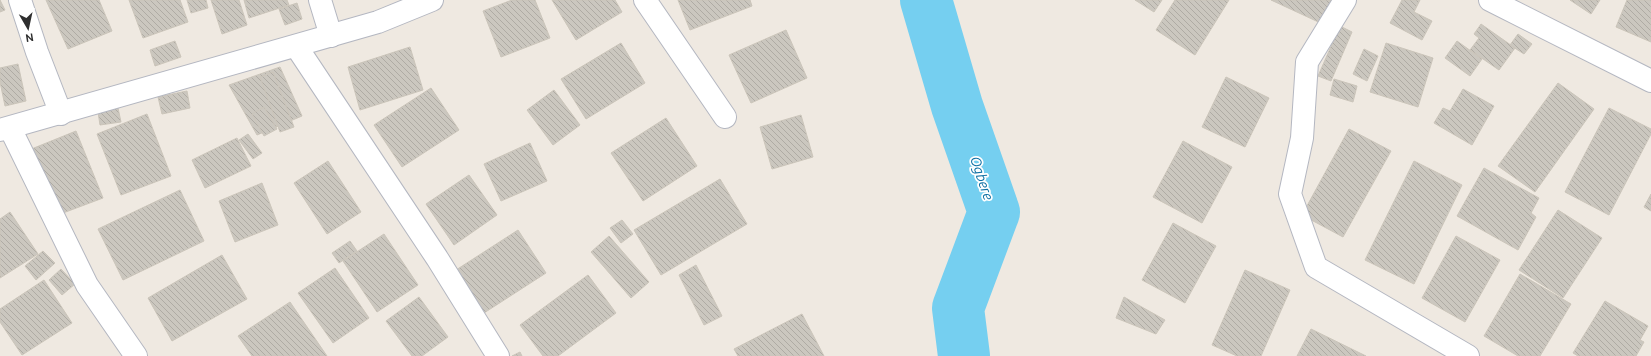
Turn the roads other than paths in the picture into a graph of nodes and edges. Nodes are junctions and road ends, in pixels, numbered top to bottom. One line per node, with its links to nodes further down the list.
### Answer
1 (20, 0): 10 (street)
2 (320, 0): 7 (street)
3 (432, 0): 7 (street)
4 (645, 0): 11 (street)
5 (1345, 0): 15 (street)
6 (1490, 0): 9 (street)
7 (331, 36): 8 (street)
8 (296, 46): 10 (street); 14 (street)
9 (1651, 81)
10 (61, 114): 12 (street)
11 (725, 117)
12 (5, 129): 13 (street)
13 (136, 356)
14 (498, 356)
15 (1468, 356)

